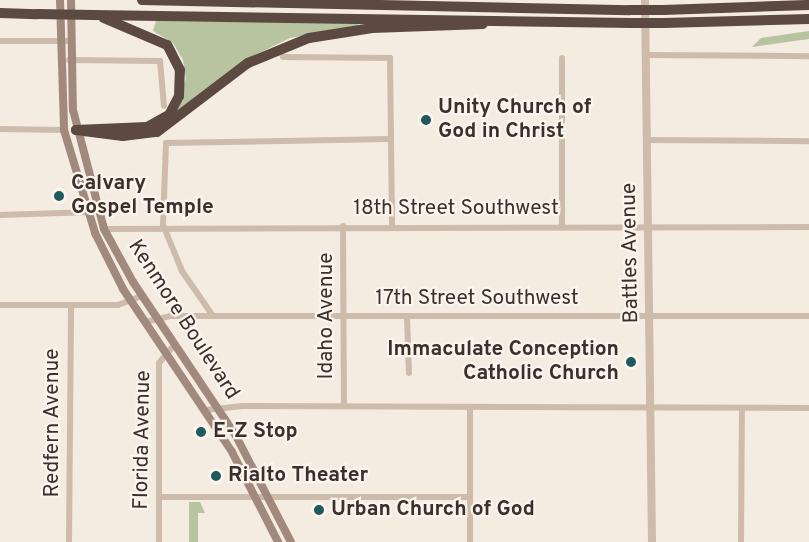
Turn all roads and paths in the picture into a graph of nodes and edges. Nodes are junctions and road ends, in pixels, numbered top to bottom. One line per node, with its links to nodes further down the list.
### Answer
1 (60, 0): 13 (main road, Kenmore Boulevard)
2 (71, 0): 14 (main road, Kenmore Boulevard)
3 (142, 0): 4 (highway)
4 (273, 0): 5 (highway); 7 (highway, bridge)
5 (284, 0)
6 (645, 0): 15 (street, Battles Avenue)
7 (809, 5)
8 (0, 13): 9 (highway, bridge)
9 (93, 15): 11 (highway); 23 (highway)
10 (809, 19): 11 (highway, bridge)
11 (558, 20): 23 (highway)
12 (0, 41): 13 (street)
13 (59, 41): 14 (street); 19 (main road, Kenmore Boulevard)
14 (70, 41): 20 (main road, Kenmore Boulevard)
15 (646, 55): 16 (street); 25 (street, Battles Avenue)
16 (809, 56)
17 (283, 57): 24 (street)
18 (562, 58): 31 (street)
19 (59, 60): 20 (street); 23 (main road, Kenmore Boulevard)
20 (70, 60): 21 (street); 23 (main road, Kenmore Boulevard)
21 (164, 106)
22 (0, 129): 23 (street)
23 (70, 130): 27 (main road, Kenmore Boulevard); 28 (main road, Kenmore Boulevard)
24 (391, 139): 30 (street); 33 (street)
25 (647, 140): 26 (street); 34 (street, Battles Avenue)
26 (809, 141)
27 (98, 212): 28 (street); 36 (main road, Kenmore Boulevard)
28 (87, 213): 29 (street); 38 (main road, Kenmore Boulevard)
29 (0, 215)
30 (163, 225): 32 (street, 18th Street Southwest); 36 (street, 18th Street Southwest); 41 (street)
31 (562, 225): 33 (street, 18th Street Southwest); 34 (street, 18th Street Southwest)
32 (343, 226): 33 (street, 18th Street Southwest); 42 (street, Idaho Avenue)
33 (392, 226)
34 (648, 226): 35 (street, 18th Street Southwest); 44 (street, Battles Avenue)
35 (809, 226)
36 (104, 229): 37 (main road, Kenmore Boulevard)
37 (142, 296): 38 (street); 46 (main road, Kenmore Boulevard)
38 (130, 301): 40 (street); 47 (main road, Kenmore Boulevard)
39 (0, 305): 40 (street)
40 (70, 305): 62 (street, Redfern Avenue)
41 (213, 316): 42 (street, 17th Street Southwest); 46 (street, 17th Street Southwest)
42 (343, 316): 43 (street, 17th Street Southwest); 51 (street, Idaho Avenue)
43 (407, 316): 44 (street, 17th Street Southwest); 50 (street)
44 (650, 316): 45 (street, 17th Street Southwest); 53 (street, Battles Avenue)
45 (809, 316)
46 (157, 319): 47 (street, 17th Street Southwest); 48 (main road, Kenmore Boulevard)
47 (145, 322): 49 (main road, Kenmore Boulevard)
48 (175, 344): 49 (street, Florida Avenue); 54 (main road, Kenmore Boulevard)
49 (165, 352): 57 (main road, Kenmore Boulevard); 58 (street, Florida Avenue)
50 (409, 373)
51 (344, 406): 52 (street); 54 (street)
52 (470, 407): 53 (street); 61 (street)
53 (650, 407): 55 (street); 67 (street, Battles Avenue)
54 (219, 408): 57 (street); 60 (main road, Kenmore Boulevard)
55 (742, 408): 56 (street); 68 (street)
56 (809, 408)
57 (205, 410): 59 (main road, Kenmore Boulevard)
58 (159, 496): 59 (street); 63 (street, Florida Avenue)
59 (256, 496): 60 (street); 64 (main road, Kenmore Boulevard)
60 (270, 496): 61 (street); 65 (main road, Kenmore Boulevard)
61 (470, 497): 66 (street)
62 (69, 542)
63 (159, 542)
64 (278, 542)
65 (291, 542)
66 (470, 542)
67 (652, 542)
68 (741, 542)

